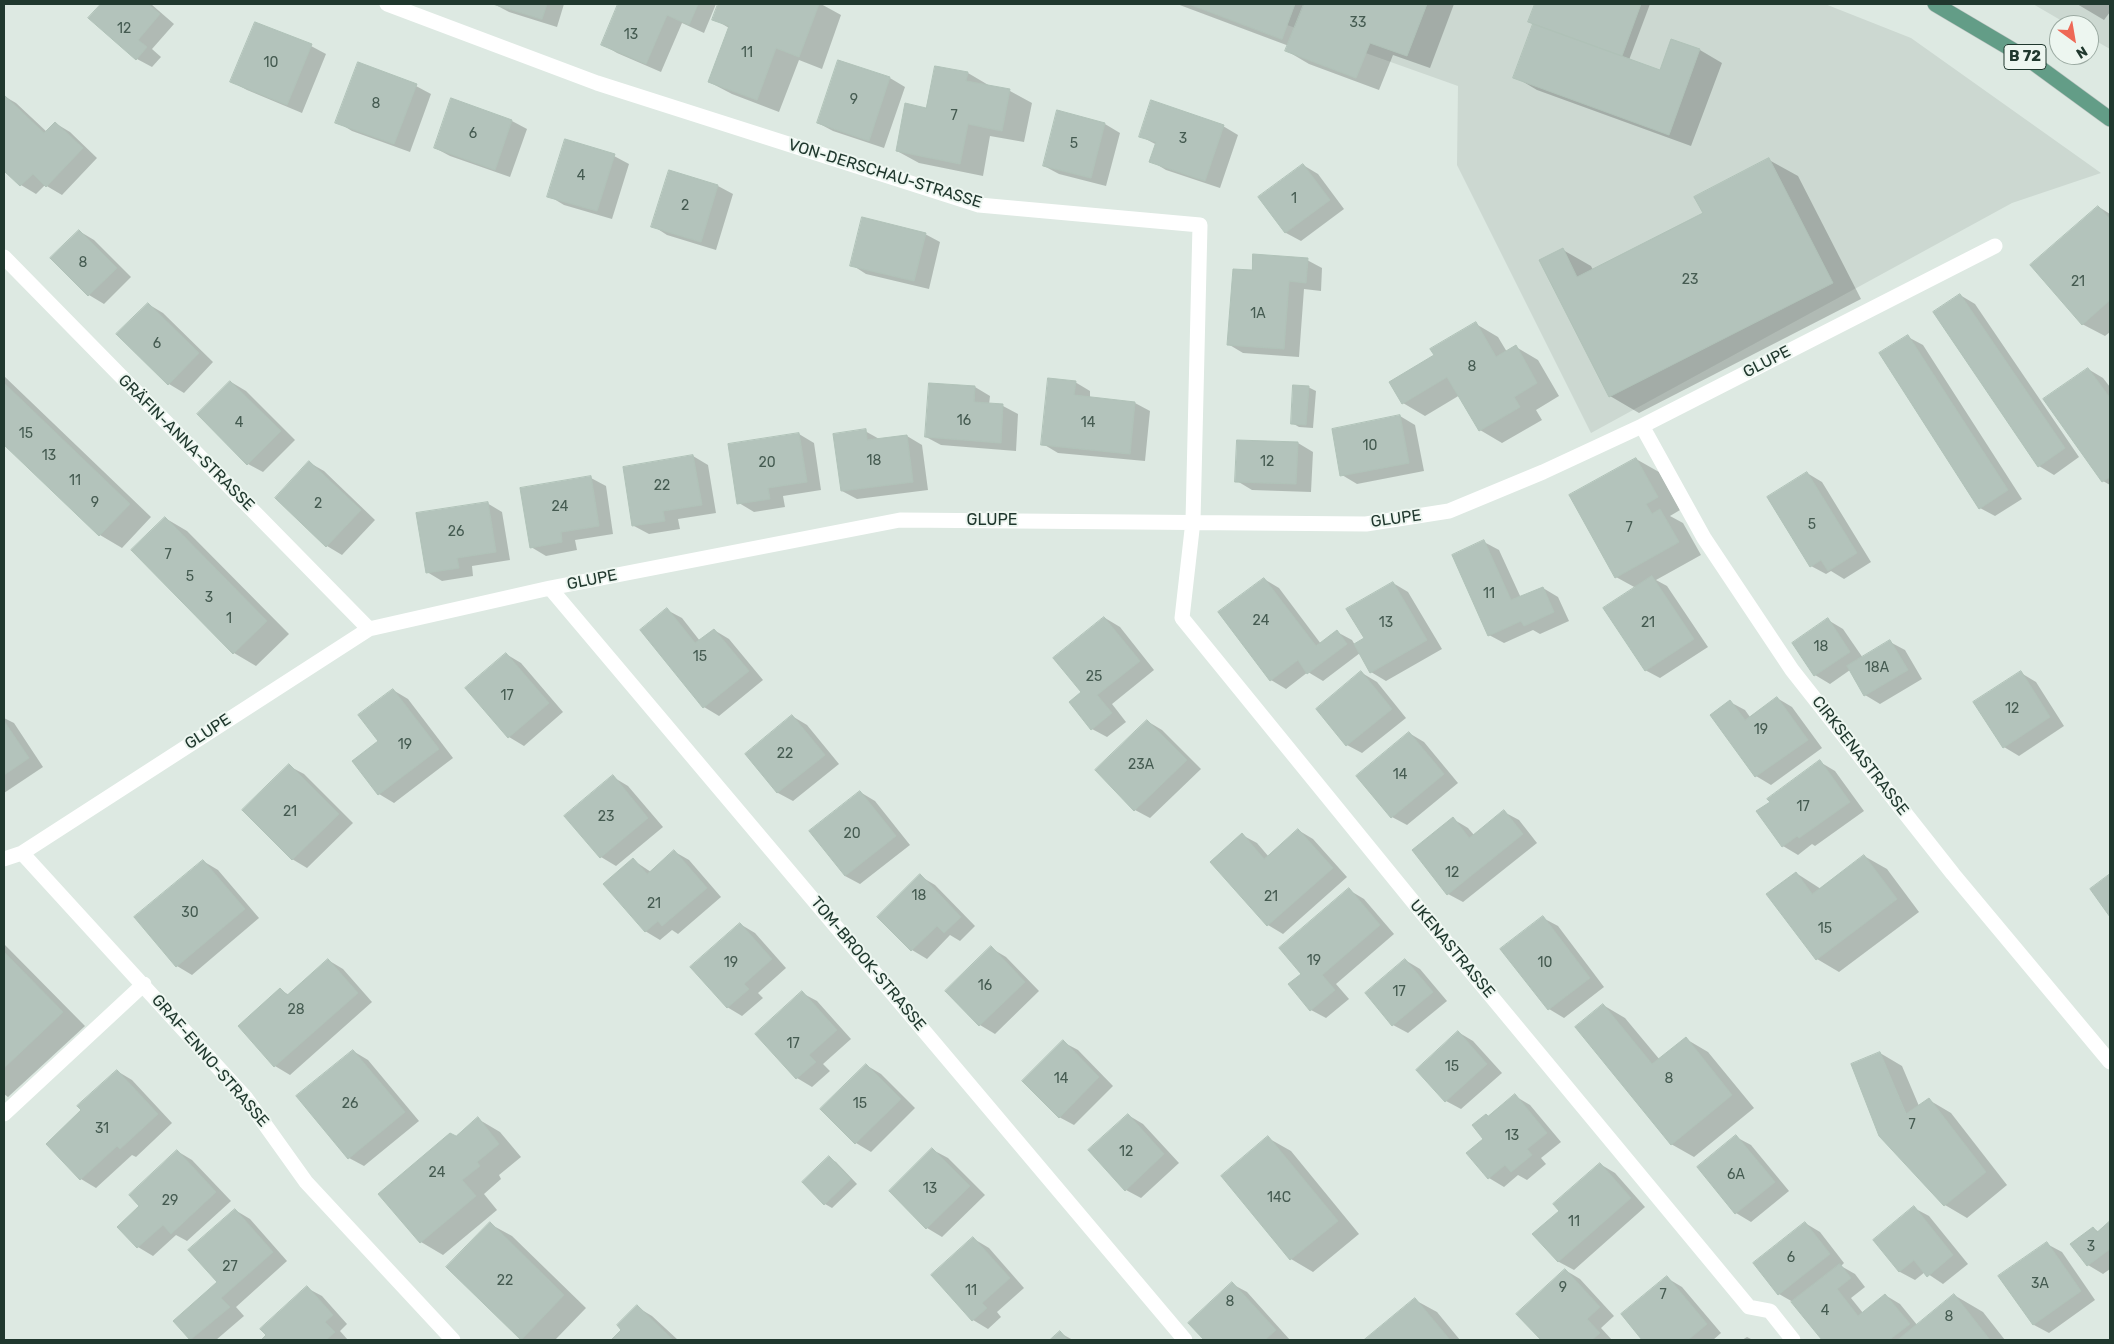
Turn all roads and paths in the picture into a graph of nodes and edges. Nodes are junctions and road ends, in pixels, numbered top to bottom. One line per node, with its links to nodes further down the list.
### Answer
1 (387, 4): 7 (street, VON-DERSCHAU-STRASSE)
2 (1934, 4): 3 (main road, B 72)
3 (2110, 119)
4 (1996, 246): 6 (street, GLUPE)
5 (4, 258): 9 (street, GRÄFIN-ANNA-STRASSE)
6 (1642, 426): 7 (street, GLUPE); 13 (street, CIRKSENASTRASSE)
7 (1193, 521): 8 (street, GLUPE); 17 (street, UKENASTRASSE)
8 (550, 588): 9 (street, GLUPE); 16 (street, TOM-BROOK-STRASSE)
9 (369, 629): 10 (street, GLUPE)
10 (22, 853): 11 (street, GLUPE); 12 (street, GRAF-ENNO-STRASSE)
11 (4, 859)
12 (144, 984): 14 (street); 15 (street, GRAF-ENNO-STRASSE)
13 (2110, 1062)
14 (4, 1114)
15 (453, 1340)
16 (1185, 1340)
17 (1793, 1340)

